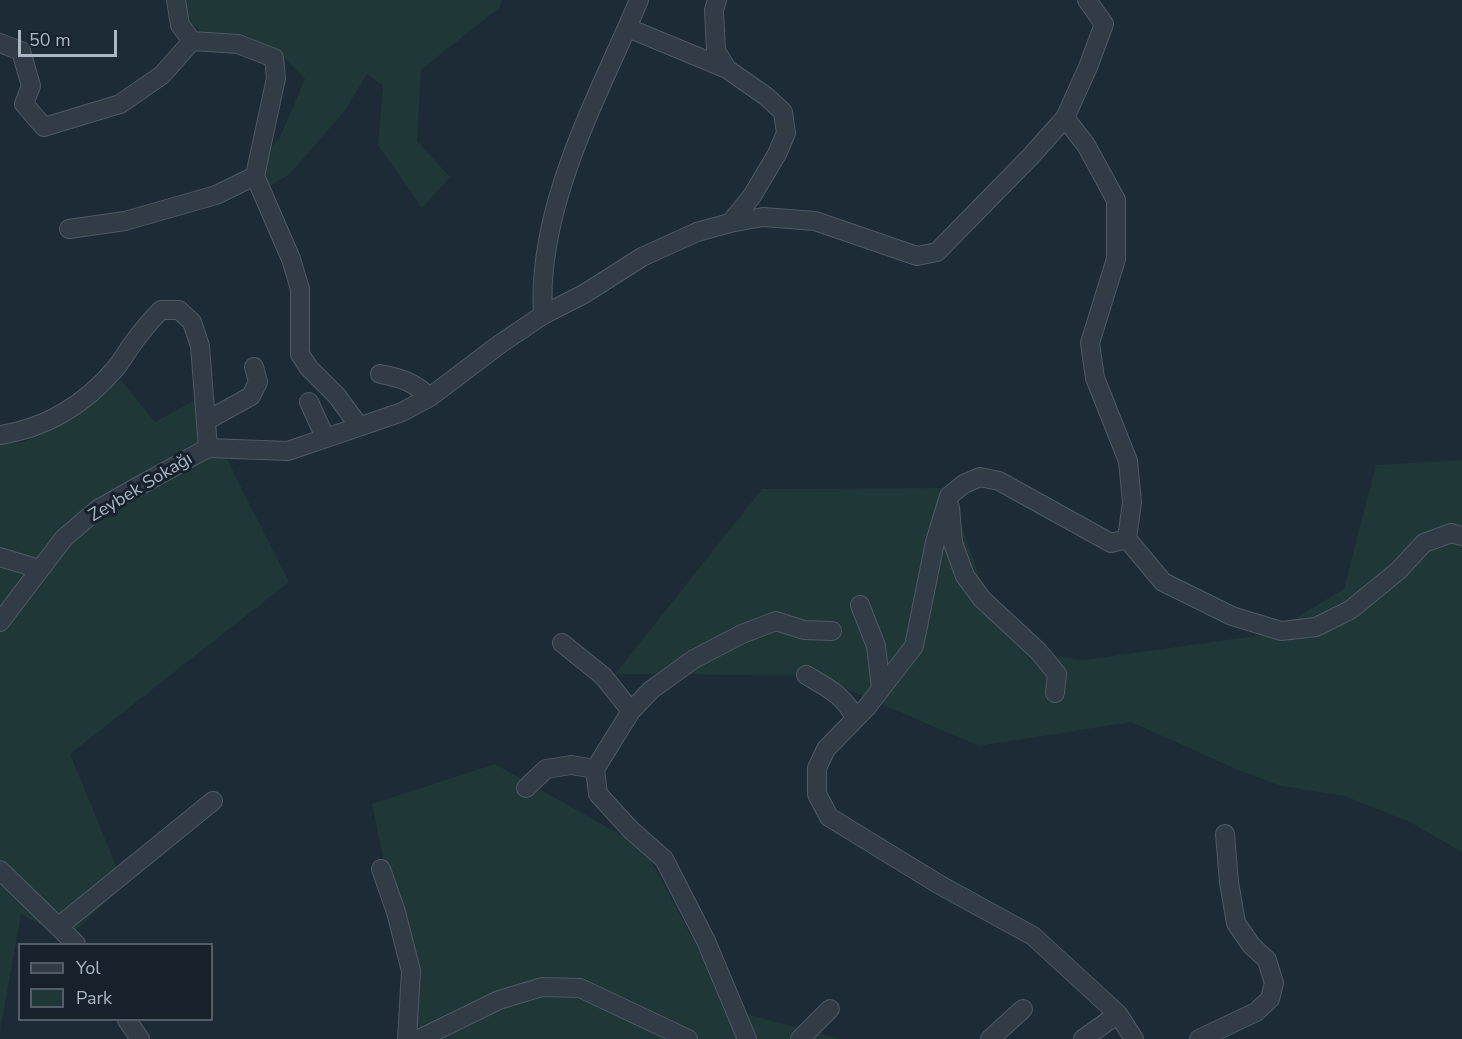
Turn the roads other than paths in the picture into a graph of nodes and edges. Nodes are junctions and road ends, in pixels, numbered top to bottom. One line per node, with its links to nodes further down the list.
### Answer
1 (176, 0): 6 (street)
2 (639, 0): 5 (street)
3 (717, 0): 8 (street)
4 (1087, 0): 9 (street, Zeybek Sokağı)
5 (627, 27): 8 (street); 13 (street)
6 (192, 41): 7 (street); 10 (street)
7 (0, 43)
8 (727, 69): 11 (street)
9 (1065, 118): 11 (street, Zeybek Sokağı); 25 (street)
10 (255, 176): 12 (street); 19 (street)
11 (730, 223): 13 (street, Zeybek Sokağı)
12 (69, 229)
13 (543, 315): 16 (street, Zeybek Sokağı)
14 (254, 367): 18 (street)
15 (380, 374): 16 (street)
16 (430, 397): 19 (street, Zeybek Sokağı)
17 (309, 402): 21 (street)
18 (206, 421): 20 (street); 22 (street)
19 (359, 426): 21 (street, Zeybek Sokağı)
20 (0, 435)
21 (325, 437): 22 (street, Zeybek Sokağı)
22 (208, 448): 27 (street, Zeybek Sokağı)
23 (949, 496): 25 (street); 33 (street); 34 (street)
24 (1462, 536): 25 (street)
25 (1127, 539)
26 (0, 557): 27 (street)
27 (39, 569): 29 (street, Zeybek Sokağı)
28 (860, 605): 33 (street)
29 (0, 622)
30 (832, 631): 35 (street)
31 (562, 643): 35 (street)
32 (806, 675): 36 (street)
33 (881, 689): 36 (street)
34 (1055, 693)
35 (631, 711): 37 (street)
36 (855, 719): 47 (street)
37 (595, 769): 38 (street); 53 (street)
38 (526, 788)
39 (213, 801): 43 (street)
40 (1225, 834): 58 (street)
41 (381, 869): 50 (street)
42 (0, 870): 43 (street)
43 (58, 927): 44 (street)
44 (74, 943)
45 (830, 1009): 54 (street)
46 (1023, 1009): 55 (street)
47 (1118, 1014): 56 (street); 57 (street)
48 (128, 1021): 49 (street)
49 (140, 1039)
50 (407, 1039)
51 (419, 1039): 52 (street)
52 (688, 1039)
53 (747, 1039)
54 (800, 1039)
55 (990, 1039)
56 (1083, 1039)
57 (1134, 1039)
58 (1199, 1039)

